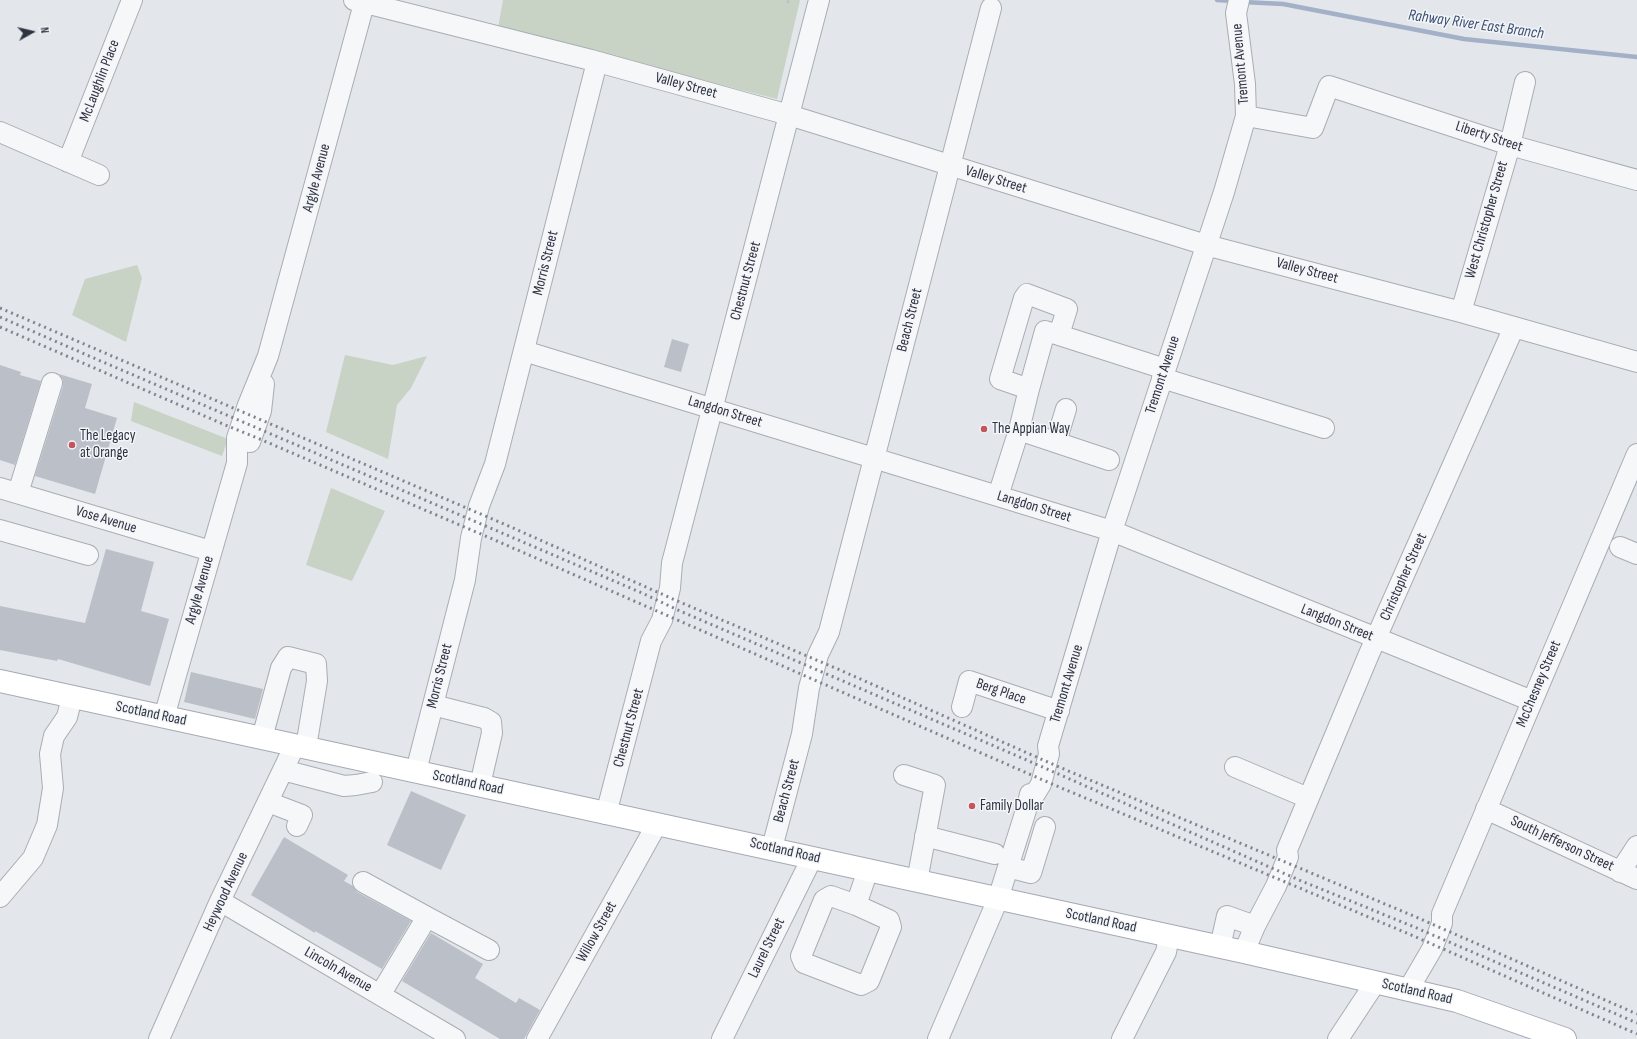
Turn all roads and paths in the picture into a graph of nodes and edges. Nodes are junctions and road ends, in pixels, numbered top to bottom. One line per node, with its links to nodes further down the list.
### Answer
1 (132, 0): 14 (street, McLaughlin Place)
2 (789, 0): 5 (path)
3 (819, 0): 10 (street, Chestnut Street)
4 (361, 1): 8 (street, Valley Street); 40 (street, Argyle Avenue)
5 (787, 4)
6 (1238, 6): 11 (street, Tremont Avenue)
7 (991, 8): 15 (street, Beach Street)
8 (597, 62): 10 (street, Valley Street); 22 (street, Morris Street)
9 (1524, 82): 13 (street, West Christopher Street)
10 (789, 115): 15 (street, Valley Street); 27 (street, Chestnut Street)
11 (1246, 116): 13 (street, Liberty Street); 18 (street, Tremont Avenue)
12 (0, 132): 14 (street)
13 (1510, 144): 17 (street, Liberty Street); 19 (street, West Christopher Street)
14 (68, 162): 16 (street)
15 (950, 166): 18 (street, Valley Street); 33 (street, Beach Street)
16 (99, 176)
17 (1637, 180)
18 (1206, 245): 19 (street, Valley Street); 24 (street, Tremont Avenue)
19 (1461, 312): 20 (street, Valley Street)
20 (1514, 327): 23 (street, Valley Street); 42 (street, Christopher Street)
21 (1059, 336): 24 (street); 26 (street); 26 (street)
22 (524, 351): 27 (street, Langdon Street); 46 (street, Morris Street)
23 (1637, 362)
24 (1163, 374): 29 (street); 39 (street, Tremont Avenue)
25 (52, 383): 36 (street)
26 (1029, 389): 30 (street)
27 (712, 409): 33 (street, Langdon Street); 62 (street, Chestnut Street)
28 (1066, 409): 31 (street)
29 (1324, 428)
30 (1019, 430): 31 (street); 37 (street)
31 (1056, 442): 34 (street)
32 (1637, 454): 35 (street, McChesney Street)
33 (875, 458): 37 (street, Langdon Street); 68 (street, Beach Street)
34 (1109, 460)
35 (1632, 479): 45 (street, McChesney Street)
36 (9, 491): 40 (street, Vose Avenue)
37 (998, 496): 39 (street, Langdon Street)
38 (0, 530): 41 (street)
39 (1112, 531): 42 (street, Langdon Street); 48 (street, Tremont Avenue)
40 (211, 552): 49 (street, Argyle Avenue)
41 (88, 555)
42 (1376, 639): 45 (street, Langdon Street); 59 (street, Christopher Street)
43 (0, 681): 44 (main road, Scotland Road)
44 (72, 697): 49 (main road, Scotland Road); 75 (street)
45 (1532, 701): 61 (street, McChesney Street)
46 (433, 705): 55 (street, Morris Street); 58 (street)
47 (962, 707): 48 (street, Berg Place)
48 (1059, 712): 70 (street, Tremont Avenue)
49 (164, 717): 50 (main road, Scotland Road)
50 (262, 738): 51 (main road, Scotland Road); 51 (street, Heywood Avenue)
51 (300, 746): 53 (main road, Scotland Road); 54 (street, Heywood Avenue)
52 (1236, 767): 59 (street)
53 (324, 768): 54 (street); 56 (main road, Scotland Road); 56 (street)
54 (283, 770): 60 (street, Heywood Avenue)
55 (416, 771): 56 (main road, Scotland Road); 58 (main road, Scotland Road)
56 (374, 772)
57 (904, 775): 66 (street)
58 (480, 785): 62 (main road, Scotland Road)
59 (1308, 798): 80 (street, Christopher Street)
60 (268, 802): 64 (street); 77 (street, Heywood Avenue)
61 (1486, 809): 72 (street, South Jefferson Street); 86 (street, McChesney Street)
62 (606, 814): 63 (main road, Scotland Road)
63 (656, 824): 68 (main road, Scotland Road); 90 (street, Willow Street)
64 (297, 826)
65 (1045, 827): 70 (street)
66 (925, 836): 70 (street); 73 (street)
67 (1637, 846): 72 (street)
68 (772, 848): 69 (main road, Scotland Road)
69 (812, 858): 71 (main road, Scotland Road); 91 (street, Laurel Street)
70 (1002, 860): 76 (street, Tremont Avenue)
71 (868, 870): 73 (main road, Scotland Road); 78 (street)
72 (1629, 876)
73 (917, 881): 76 (main road, Scotland Road)
74 (363, 882): 79 (street)
75 (0, 897)
76 (998, 899): 81 (main road, Scotland Road); 92 (street, Tremont Avenue)
77 (220, 901): 87 (street, Lincoln Avenue); 88 (street, Heywood Avenue)
78 (856, 905): 78 (street)
79 (426, 917): 83 (street); 87 (street)
80 (1255, 926): 82 (street); 84 (street, Christopher Street)
81 (1169, 936): 82 (main road, Scotland Road); 93 (street)
82 (1220, 947): 84 (main road, Scotland Road)
83 (489, 950)
84 (1244, 952): 85 (main road, Scotland Road)
85 (1375, 983): 86 (main road, Scotland Road); 94 (street)
86 (1408, 990): 95 (main road, Scotland Road)
87 (380, 995): 89 (street, Lincoln Avenue)
88 (159, 1039)
89 (455, 1039)
90 (537, 1039)
91 (722, 1039)
92 (938, 1039)
93 (1122, 1039)
94 (1338, 1039)
95 (1562, 1039)

